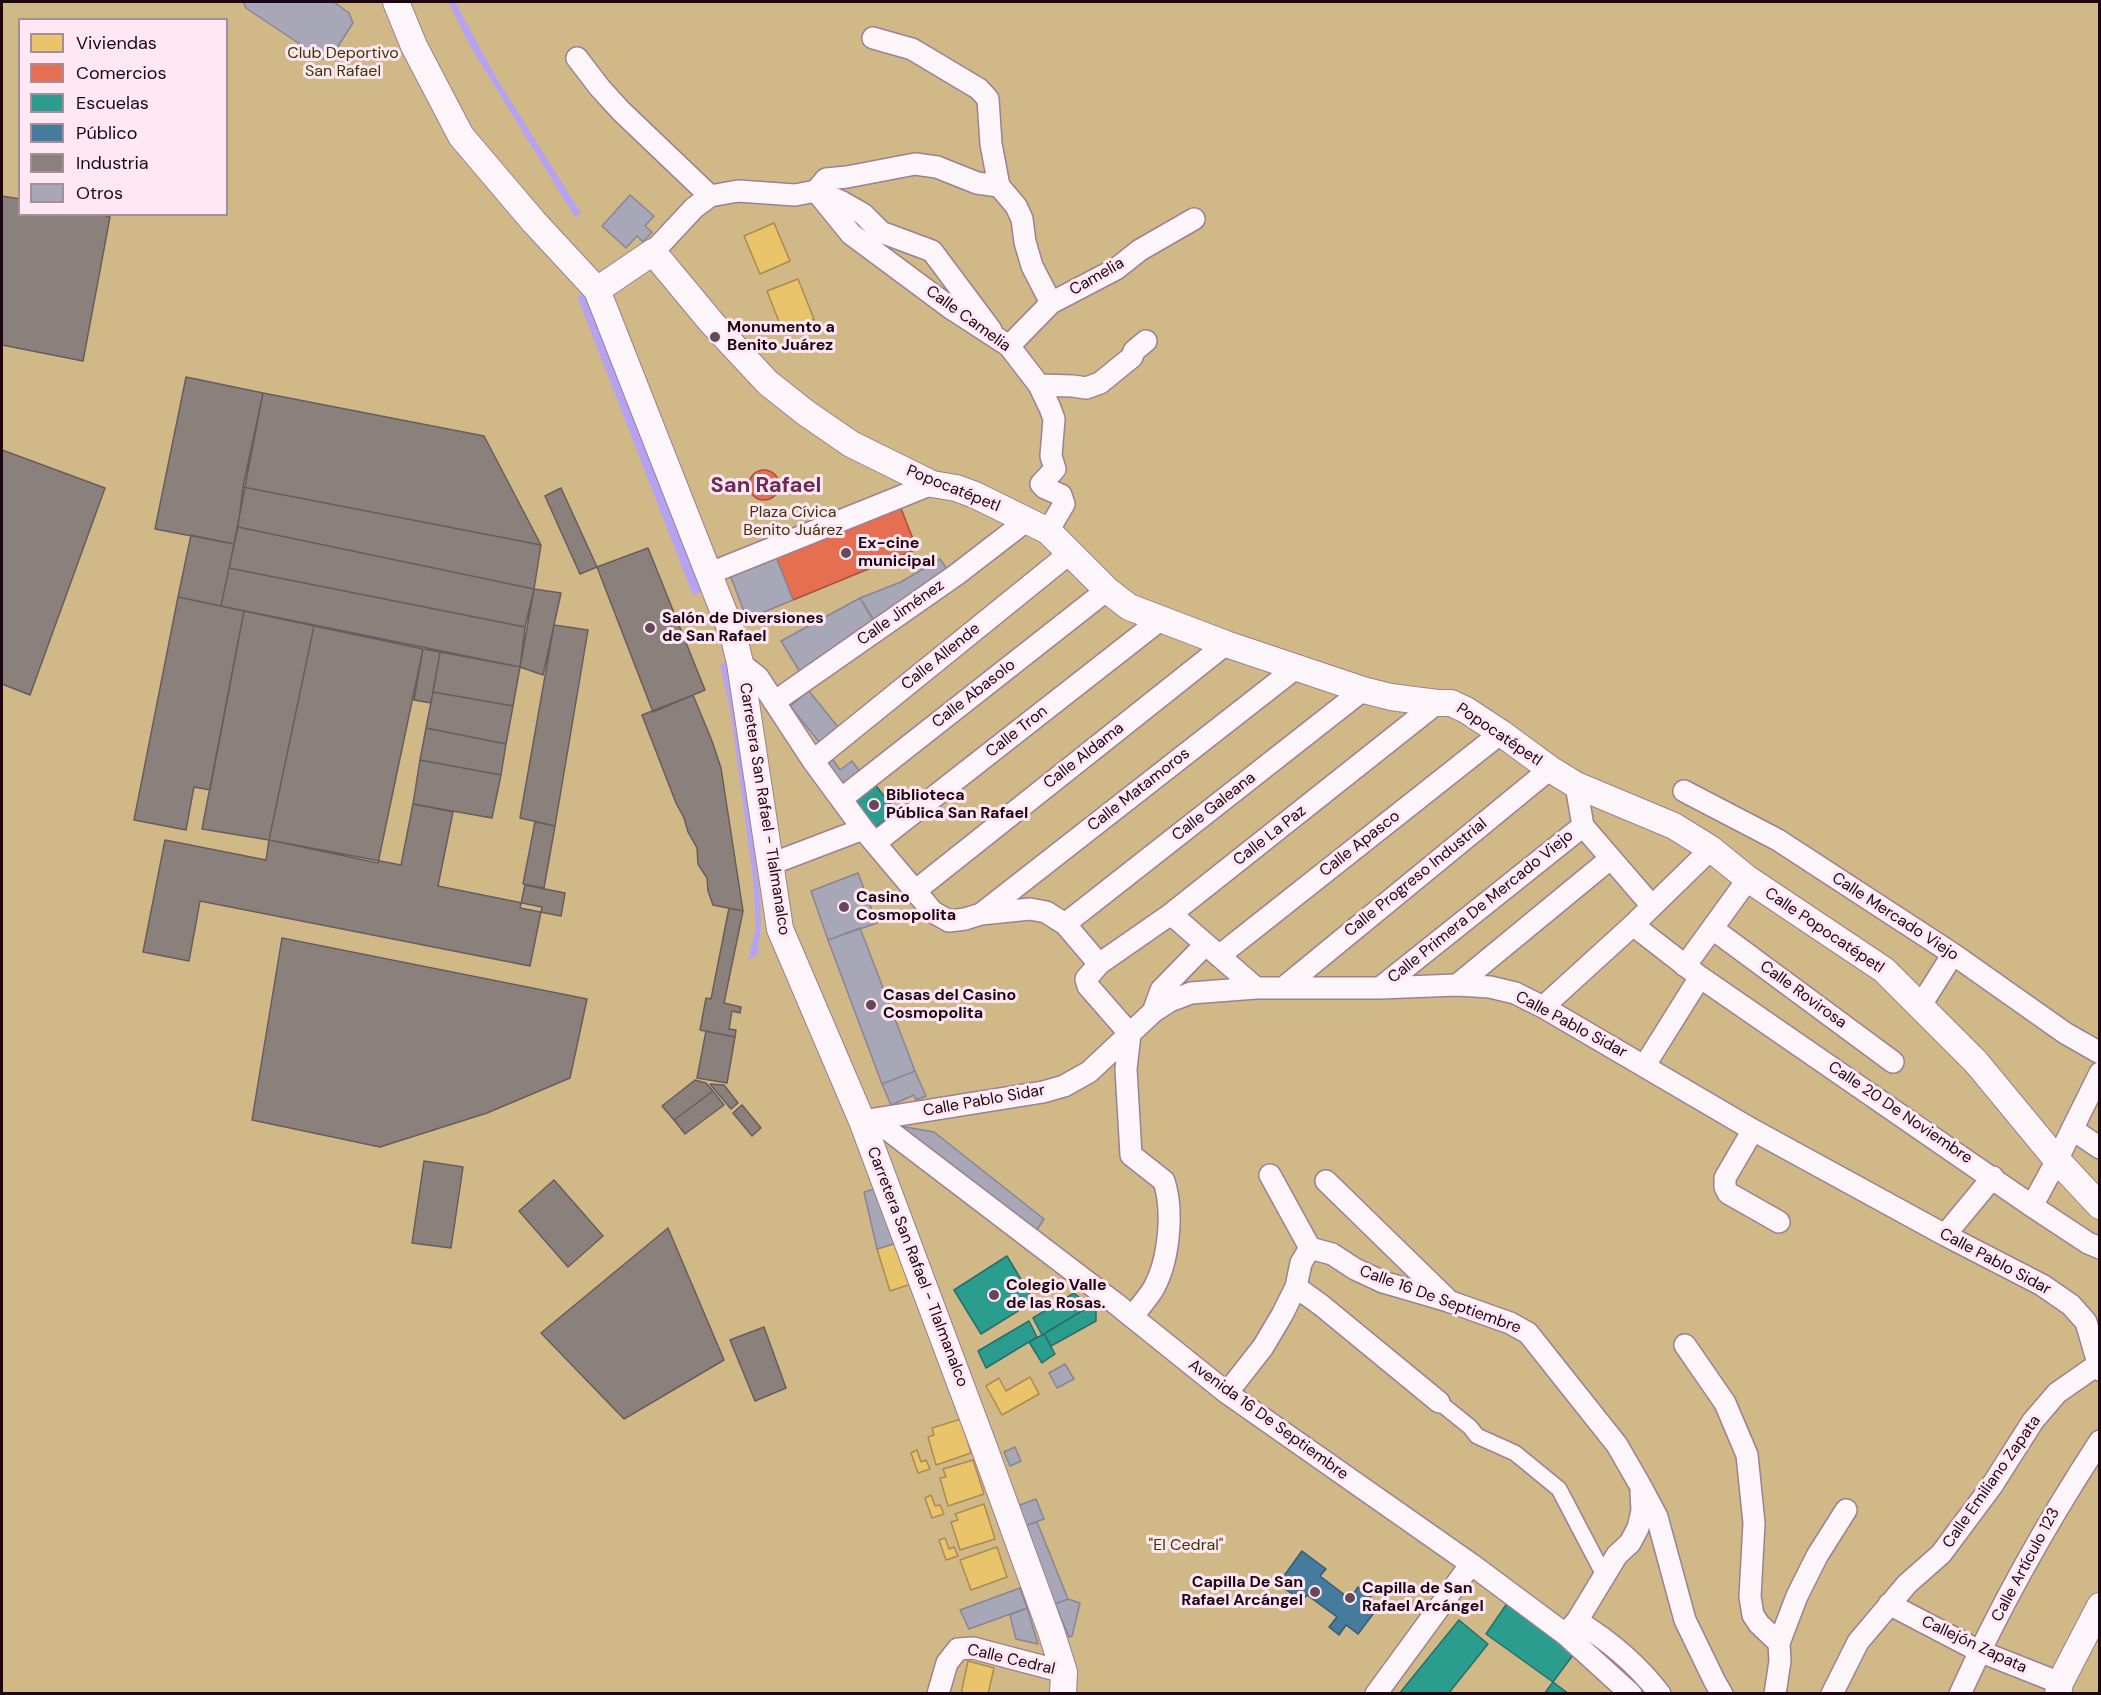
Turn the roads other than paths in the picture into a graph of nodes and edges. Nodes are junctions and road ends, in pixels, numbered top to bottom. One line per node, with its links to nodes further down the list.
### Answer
1 (396, 2): 9 (street, Carretera San Rafael - Tlalmanalco)
2 (873, 38): 4 (street)
3 (577, 58): 6 (street)
4 (999, 186): 5 (street); 10 (street)
5 (816, 191): 6 (street); 12 (street, Calle Camelia); 12 (street)
6 (710, 196): 8 (street)
7 (1194, 219): 10 (street, Camelia)
8 (653, 252): 9 (street); 14 (street, Popocatépetl)
9 (597, 290): 18 (street, Carretera San Rafael - Tlalmanalco)
10 (1051, 303): 12 (street, Camelia)
11 (1146, 341): 13 (street)
12 (1003, 343): 13 (street, Calle Camelia)
13 (1039, 385): 16 (street, Calle Camelia)
14 (932, 484): 15 (street, Popocatépetl); 18 (street)
15 (1026, 520): 16 (street, Popocatépetl); 25 (street, Calle Jiménez)
16 (1048, 531): 17 (street, Popocatépetl)
17 (1070, 553): 19 (street, Popocatépetl); 28 (street, Calle Allende)
18 (708, 574): 22 (street, Carretera San Rafael - Tlalmanalco)
19 (1107, 590): 20 (street, Popocatépetl); 32 (street, Calle Abasolo)
20 (1160, 620): 21 (street, Popocatépetl); 34 (street, Calle Tron)
21 (1226, 644): 23 (street, Popocatépetl); 39 (street, Calle Aldama)
22 (741, 663): 25 (street); 37 (street, Carretera San Rafael - Tlalmanalco)
23 (1297, 666): 24 (street, Popocatépetl); 41 (street, Calle Matamoros)
24 (1363, 690): 26 (street, Popocatépetl); 43 (street, Calle Galeana)
25 (774, 702): 28 (street)
26 (1437, 703): 27 (street, Popocatépetl); 42 (street, Calle La Paz)
27 (1502, 733): 29 (street, Popocatépetl); 46 (street, Calle Apasco)
28 (813, 761): 32 (street)
29 (1550, 769): 30 (street, Calle Popocatépetl); 52 (street, Calle Progreso Industrial)
30 (1576, 784): 33 (street); 35 (street, Calle Popocatépetl)
31 (1684, 791): 47 (street, Calle Mercado Viejo)
32 (841, 799): 34 (street)
33 (1583, 826): 36 (street); 53 (street, Calle Primera De Mercado Viejo)
34 (869, 836): 37 (street, Calle Tron); 39 (street)
35 (1711, 849): 38 (street, Calle Popocatépetl); 40 (street)
36 (1610, 859): 40 (street); 50 (street)
37 (771, 864): 62 (street, Carretera San Rafael - Tlalmanalco)
38 (1748, 879): 45 (street); 54 (street, Calle Popocatépetl)
39 (915, 891): 41 (street)
40 (1652, 906): 44 (street)
41 (981, 914): 43 (street)
42 (1171, 914): 46 (street); 48 (street, Calle La Paz)
43 (1065, 924): 48 (street)
44 (1633, 925): 49 (street, Calle 20 De Noviembre); 55 (street)
45 (1713, 929): 49 (street); 59 (street, Calle Rovirosa)
46 (1212, 951): 51 (street); 56 (street, Calle Apasco)
47 (1953, 954): 54 (street); 58 (street, Calle Mercado Viejo)
48 (1099, 964): 57 (street)
49 (1693, 971): 60 (street); 68 (street, Calle 20 De Noviembre)
50 (1457, 985): 53 (street, Calle Pablo Sidar); 55 (street, Calle Pablo Sidar)
51 (1256, 988): 52 (street, Calle Pablo Sidar); 56 (street, Calle Pablo Sidar)
52 (1283, 988): 53 (street, Calle Pablo Sidar)
53 (1380, 988)
54 (1921, 1005): 66 (street, Calle Popocatépetl)
55 (1543, 1006): 60 (street, Calle Pablo Sidar)
56 (1153, 1012): 57 (street, Calle Pablo Sidar)
57 (1130, 1034): 62 (street, Calle Pablo Sidar); 78 (street)
58 (2100, 1053)
59 (1893, 1062)
60 (1645, 1065): 64 (street, Calle Pablo Sidar)
61 (2100, 1073): 63 (street)
62 (869, 1120): 78 (street, Avenida 16 De Septiembre); 93 (street, Carretera San Rafael - Tlalmanalco)
63 (2072, 1129): 65 (street); 66 (street)
64 (1753, 1130): 72 (street); 73 (street, Calle Pablo Sidar)
65 (2100, 1148)
66 (2057, 1160): 70 (street); 71 (street, Calle Popocatépetl)
67 (1270, 1175): 74 (street)
68 (1993, 1177): 70 (street, Calle 20 De Noviembre); 73 (street)
69 (1326, 1181): 77 (street)
70 (2032, 1206): 75 (street, Calle 20 De Noviembre)
71 (2100, 1206)
72 (1779, 1222)
73 (1945, 1235): 80 (street, Calle Pablo Sidar)
74 (1310, 1248): 76 (street); 77 (street, Calle 16 De Septiembre)
75 (2100, 1248)
76 (1296, 1287): 81 (street); 82 (street)
77 (1448, 1301): 84 (street, Calle 16 De Septiembre)
78 (1132, 1317): 81 (street, Avenida 16 De Septiembre)
79 (1685, 1345): 91 (street)
80 (2098, 1367): 88 (street, Calle Emiliano Zapata)
81 (1227, 1394): 86 (street, Avenida 16 De Septiembre)
82 (1439, 1402): 87 (street)
83 (2100, 1441): 92 (street, Calle Artículo 123)
84 (1640, 1485): 87 (street); 99 (street)
85 (1846, 1510): 91 (street)
86 (1471, 1564): 90 (street, Avenida 16 De Septiembre); 96 (street)
87 (1604, 1575): 90 (street)
88 (1889, 1604): 92 (street, Callejón Zapata); 101 (street, Calle Emiliano Zapata)
89 (2100, 1606): 94 (street)
90 (1571, 1627): 97 (street); 98 (street, Avenida 16 De Septiembre)
91 (1779, 1643): 100 (street)
92 (1979, 1651): 94 (street, Callejón Zapata); 102 (street, Calle Artículo 123)
93 (1063, 1683): 95 (street, Calle Cedral)
94 (2059, 1688)
95 (938, 1694)
96 (1376, 1694)
97 (1631, 1694)
98 (1660, 1694)
99 (1722, 1694)
100 (1775, 1694)
101 (1832, 1694)
102 (1960, 1694)

